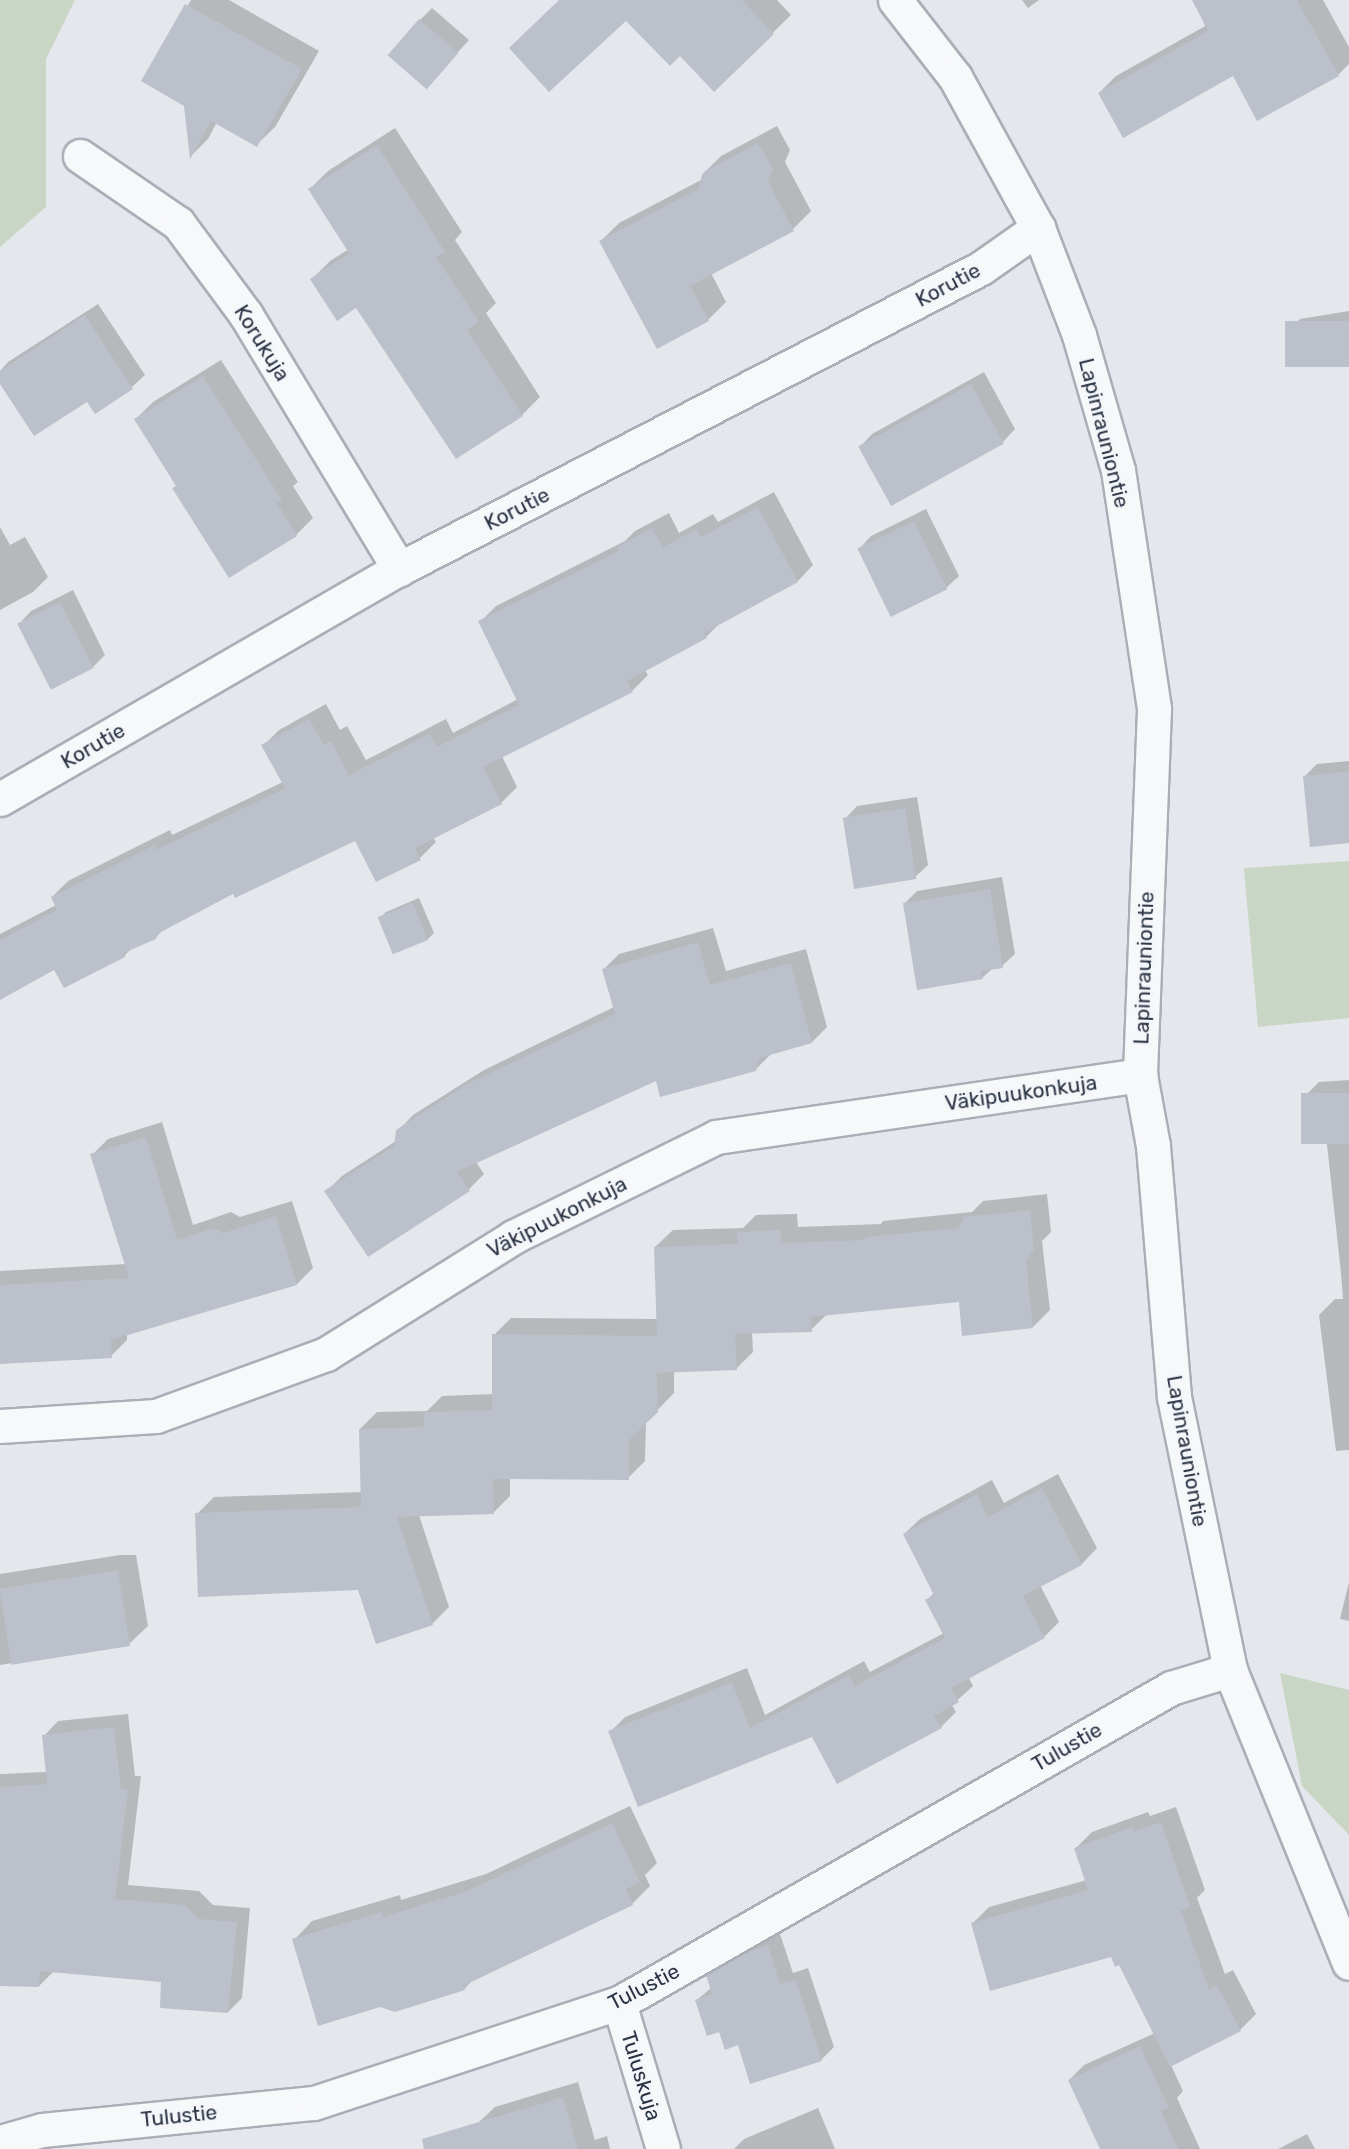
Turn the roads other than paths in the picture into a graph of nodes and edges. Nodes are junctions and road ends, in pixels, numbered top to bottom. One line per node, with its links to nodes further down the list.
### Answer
1 (895, 0): 3 (street, Lapinrauniontie)
2 (80, 156): 4 (street, Korukuja)
3 (1038, 228): 4 (street, Korutie); 6 (street, Lapinrauniontie)
4 (399, 569): 5 (street, Korutie)
5 (0, 799)
6 (1140, 1075): 7 (street, Väkipuukonkuja); 8 (street, Lapinrauniontie)
7 (0, 1426)
8 (1230, 1670): 9 (street, Lapinrauniontie); 10 (street, Tulustie)
9 (1349, 1963)
10 (619, 2003): 11 (street, Tulustie); 12 (street, Tuluskuja)
11 (0, 2142)
12 (663, 2149)

